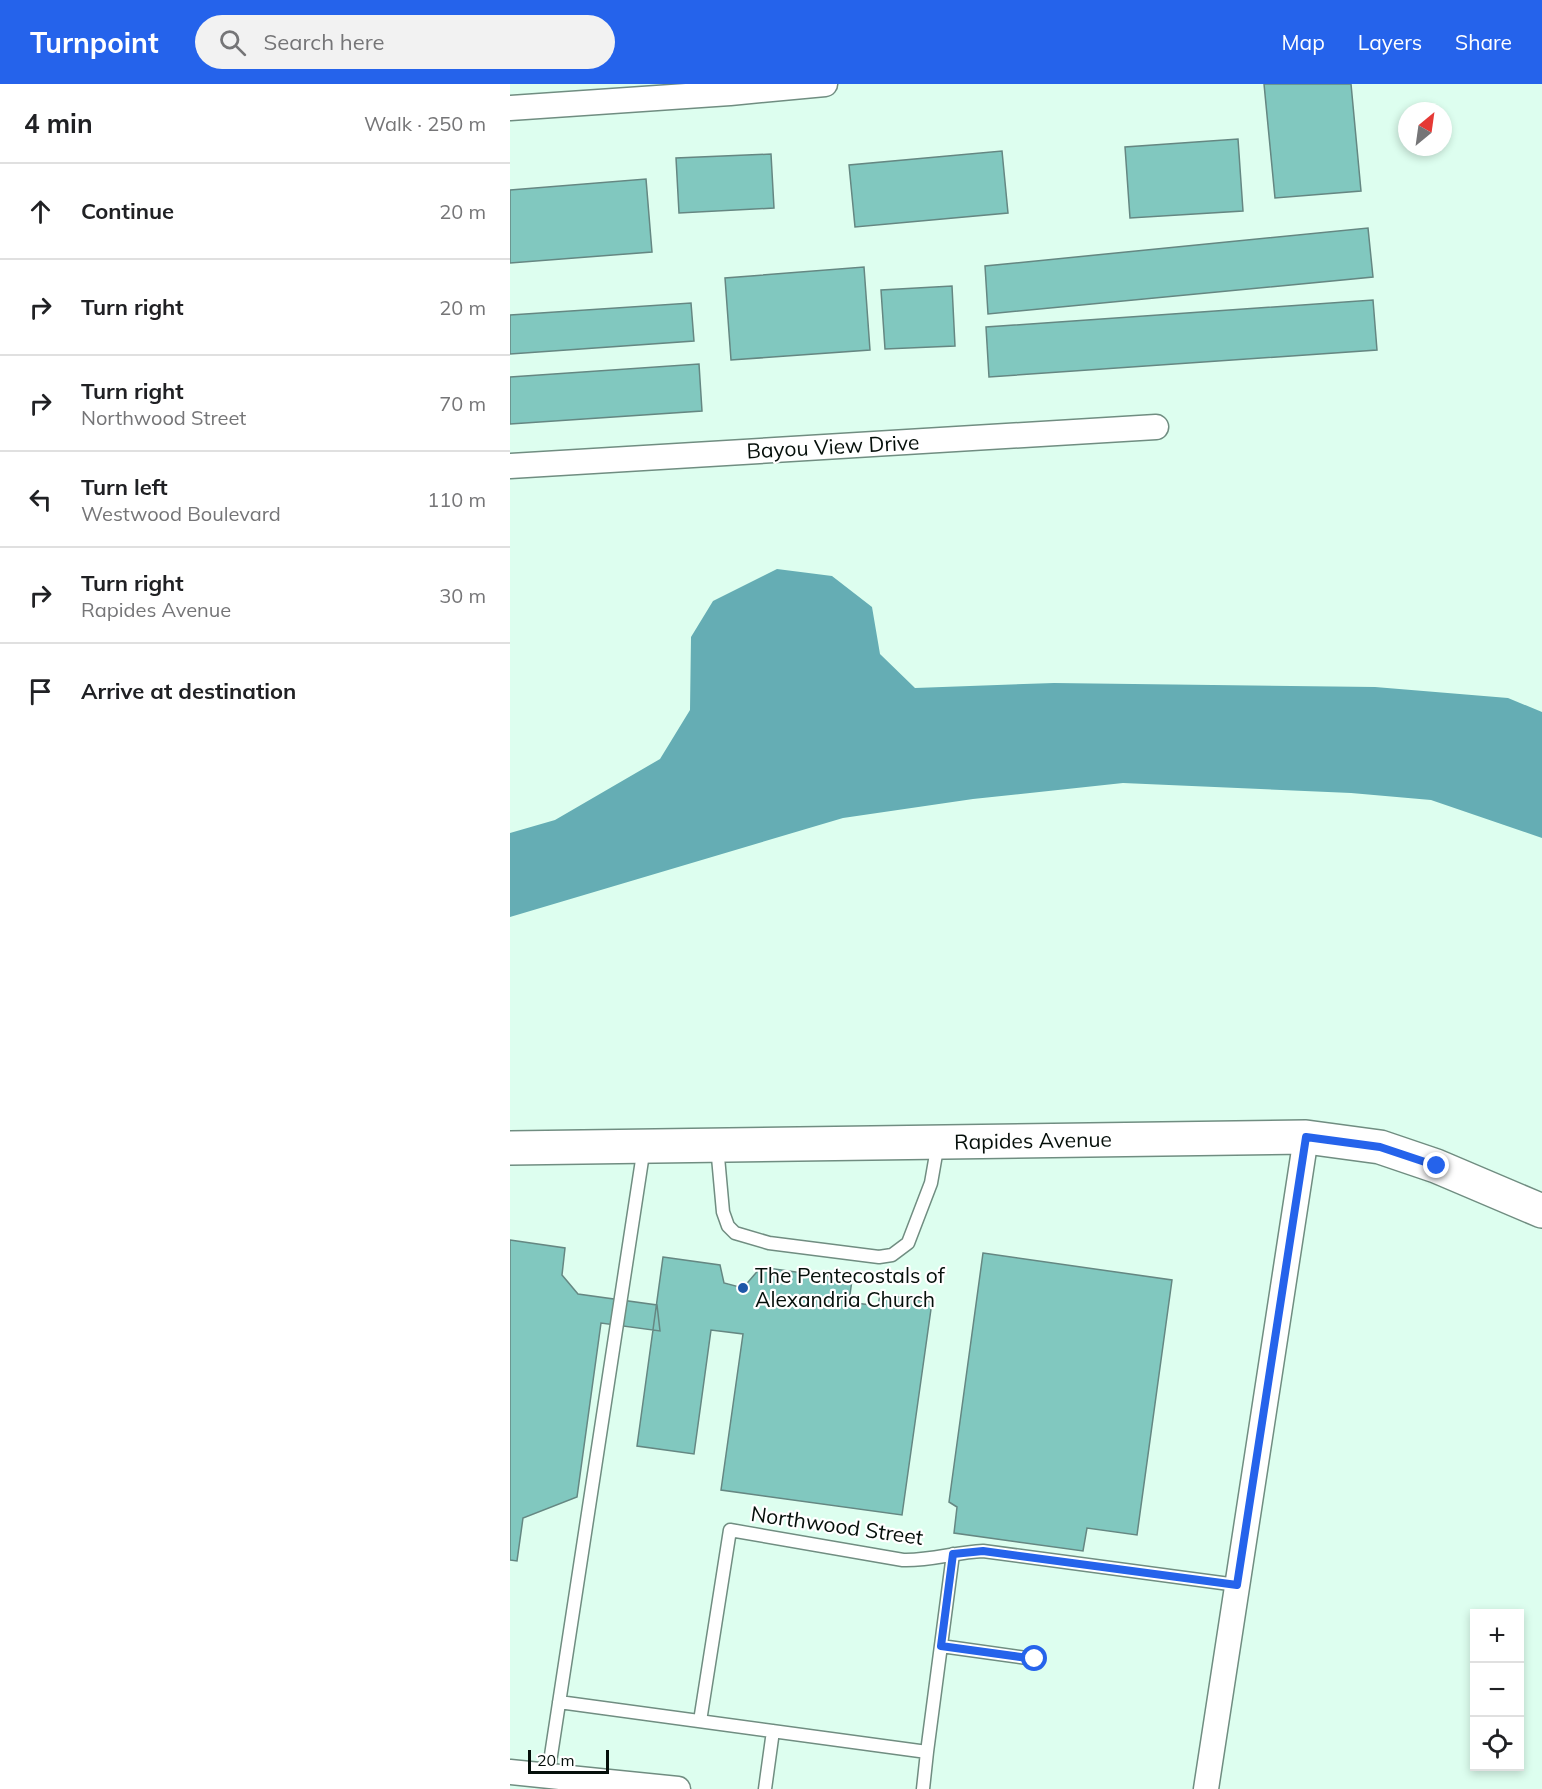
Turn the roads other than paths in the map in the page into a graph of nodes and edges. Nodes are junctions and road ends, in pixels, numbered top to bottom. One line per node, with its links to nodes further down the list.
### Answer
1 (825, 84): 2 (street)
2 (510, 108)
3 (1156, 427): 4 (street, Bayou View Drive)
4 (510, 466)
5 (1306, 1137): 6 (main road, Rapides Avenue); 10 (main road, Rapides Avenue); 12 (street)
6 (938, 1142): 7 (main road, Rapides Avenue); 7 (lane)
7 (717, 1145): 8 (main road, Rapides Avenue)
8 (644, 1146): 9 (main road, Rapides Avenue); 15 (lane)
9 (510, 1148)
10 (1542, 1211)
11 (953, 1554): 12 (lane, Northwood Street); 13 (lane); 16 (lane, Northwood Street)
12 (1237, 1585): 24 (street)
13 (941, 1646): 14 (lane); 18 (lane)
14 (1035, 1659)
15 (559, 1702): 16 (lane); 20 (lane)
16 (700, 1721): 17 (lane)
17 (773, 1731): 18 (lane); 22 (lane)
18 (927, 1752): 23 (lane)
19 (510, 1772): 20 (street)
20 (548, 1775): 21 (street)
21 (678, 1789)
22 (765, 1789)
23 (923, 1789)
24 (1206, 1789)

